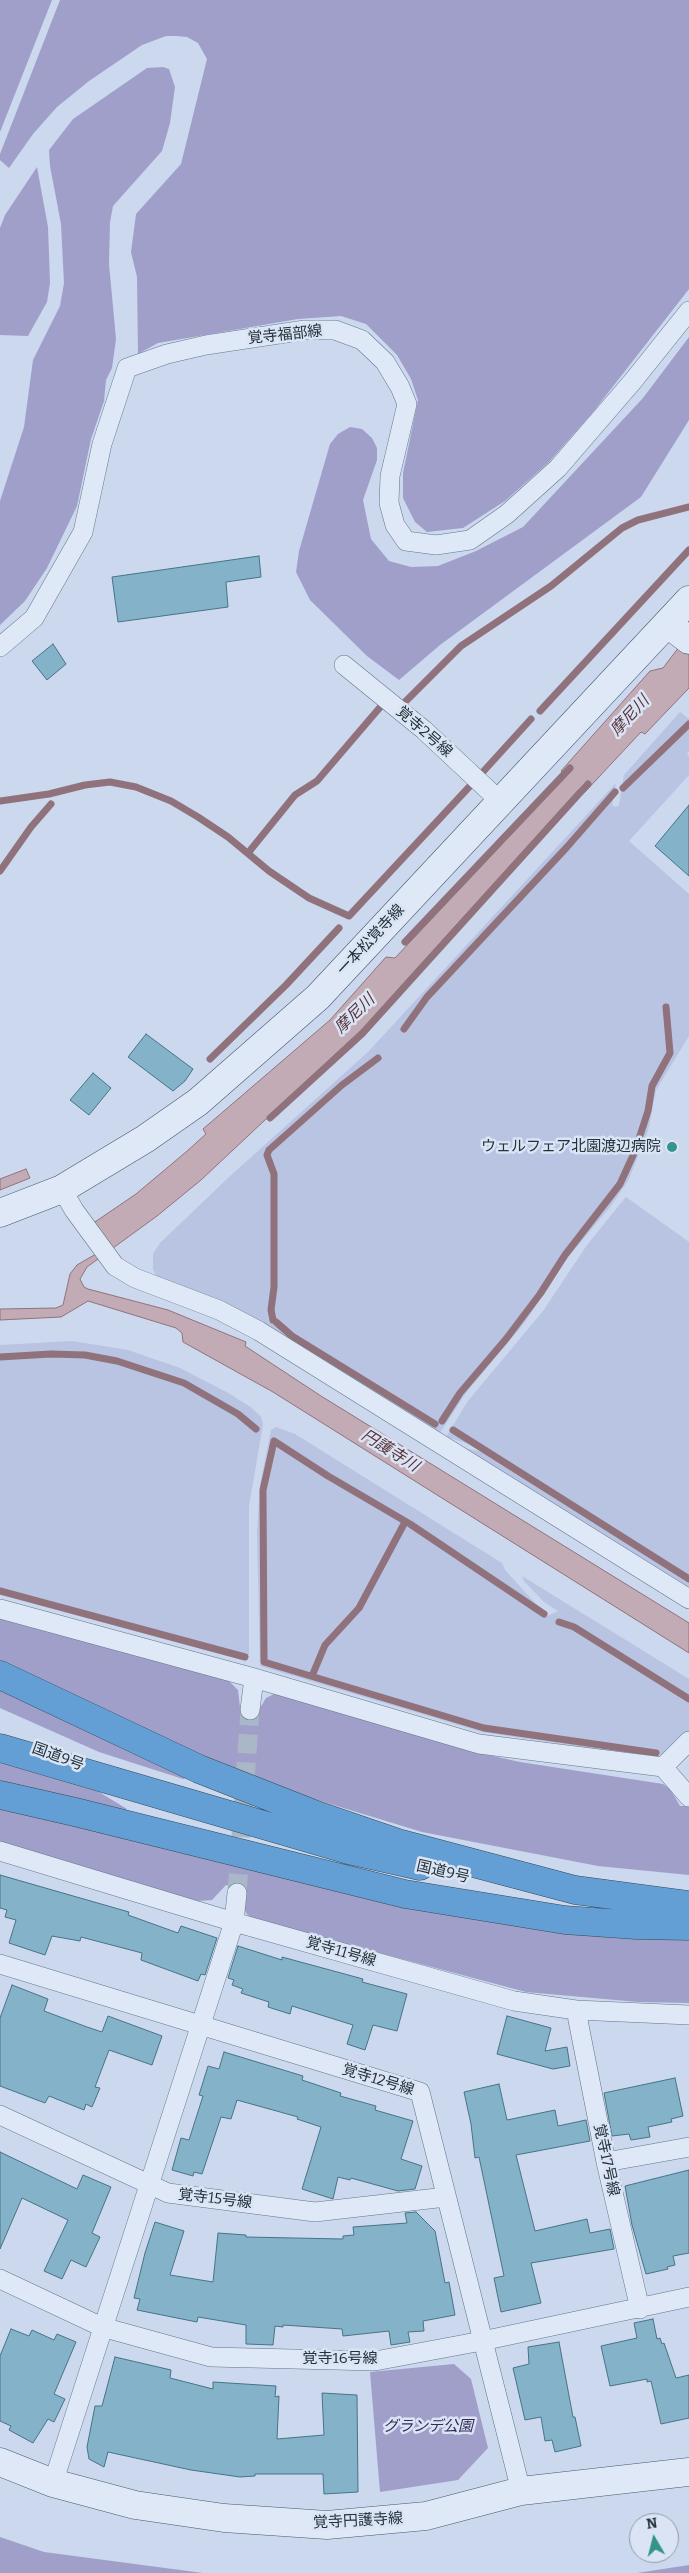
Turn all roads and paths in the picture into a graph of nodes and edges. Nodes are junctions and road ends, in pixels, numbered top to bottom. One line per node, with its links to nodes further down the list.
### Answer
1 (689, 311): 4 (street, 覚寺福部線)
2 (689, 600): 3 (main road, 一本松覚寺線)
3 (679, 632): 6 (main road, 一本松覚寺線)
4 (0, 647)
5 (344, 665): 6 (street, 覚寺2号線)
6 (501, 802): 7 (main road, 一本松覚寺線)
7 (68, 1199): 8 (main road, 一本松覚寺線); 9 (street)
8 (0, 1213)
9 (689, 1600)
10 (0, 1608): 12 (street)
11 (0, 1675): 23 (highway)
12 (254, 1678): 13 (street); 17 (street)
13 (250, 1710)
14 (0, 1736): 20 (highway, 国道9号)
15 (689, 1742): 17 (street)
16 (0, 1748): 20 (highway, 国道9号)
17 (663, 1767): 19 (street)
18 (0, 1796): 26 (highway)
19 (689, 1797)
20 (201, 1808): 24 (highway, 国道9号)
21 (0, 1851): 25 (street, 覚寺11号線)
22 (237, 1893): 25 (street)
23 (689, 1906)
24 (689, 1910)
25 (234, 1922): 28 (street, 覚寺11号線); 30 (street)
26 (689, 1926)
27 (0, 1964): 30 (street, 覚寺12号線)
28 (576, 2010): 29 (street, 覚寺11号線); 33 (street, 覚寺17号線)
29 (689, 2015)
30 (199, 2026): 34 (street); 35 (street, 覚寺12号線)
31 (0, 2115): 34 (street, 覚寺15号線)
32 (689, 2147): 33 (street)
33 (606, 2162): 38 (street, 覚寺17号線)
34 (148, 2184): 35 (street, 覚寺15号線); 39 (street)
35 (446, 2197): 40 (street, 覚寺12号線)
36 (0, 2279): 39 (street, 覚寺16号線)
37 (689, 2297): 38 (street, 覚寺16号線)
38 (640, 2309): 40 (street, 覚寺16号線)
39 (102, 2327): 40 (street, 覚寺16号線); 43 (street)
40 (482, 2341): 44 (street, 覚寺12号線)
41 (0, 2462): 43 (main road, 覚寺円護寺線)
42 (689, 2472): 44 (main road, 覚寺円護寺線)
43 (53, 2483): 44 (main road, 覚寺円護寺線)
44 (521, 2491)

